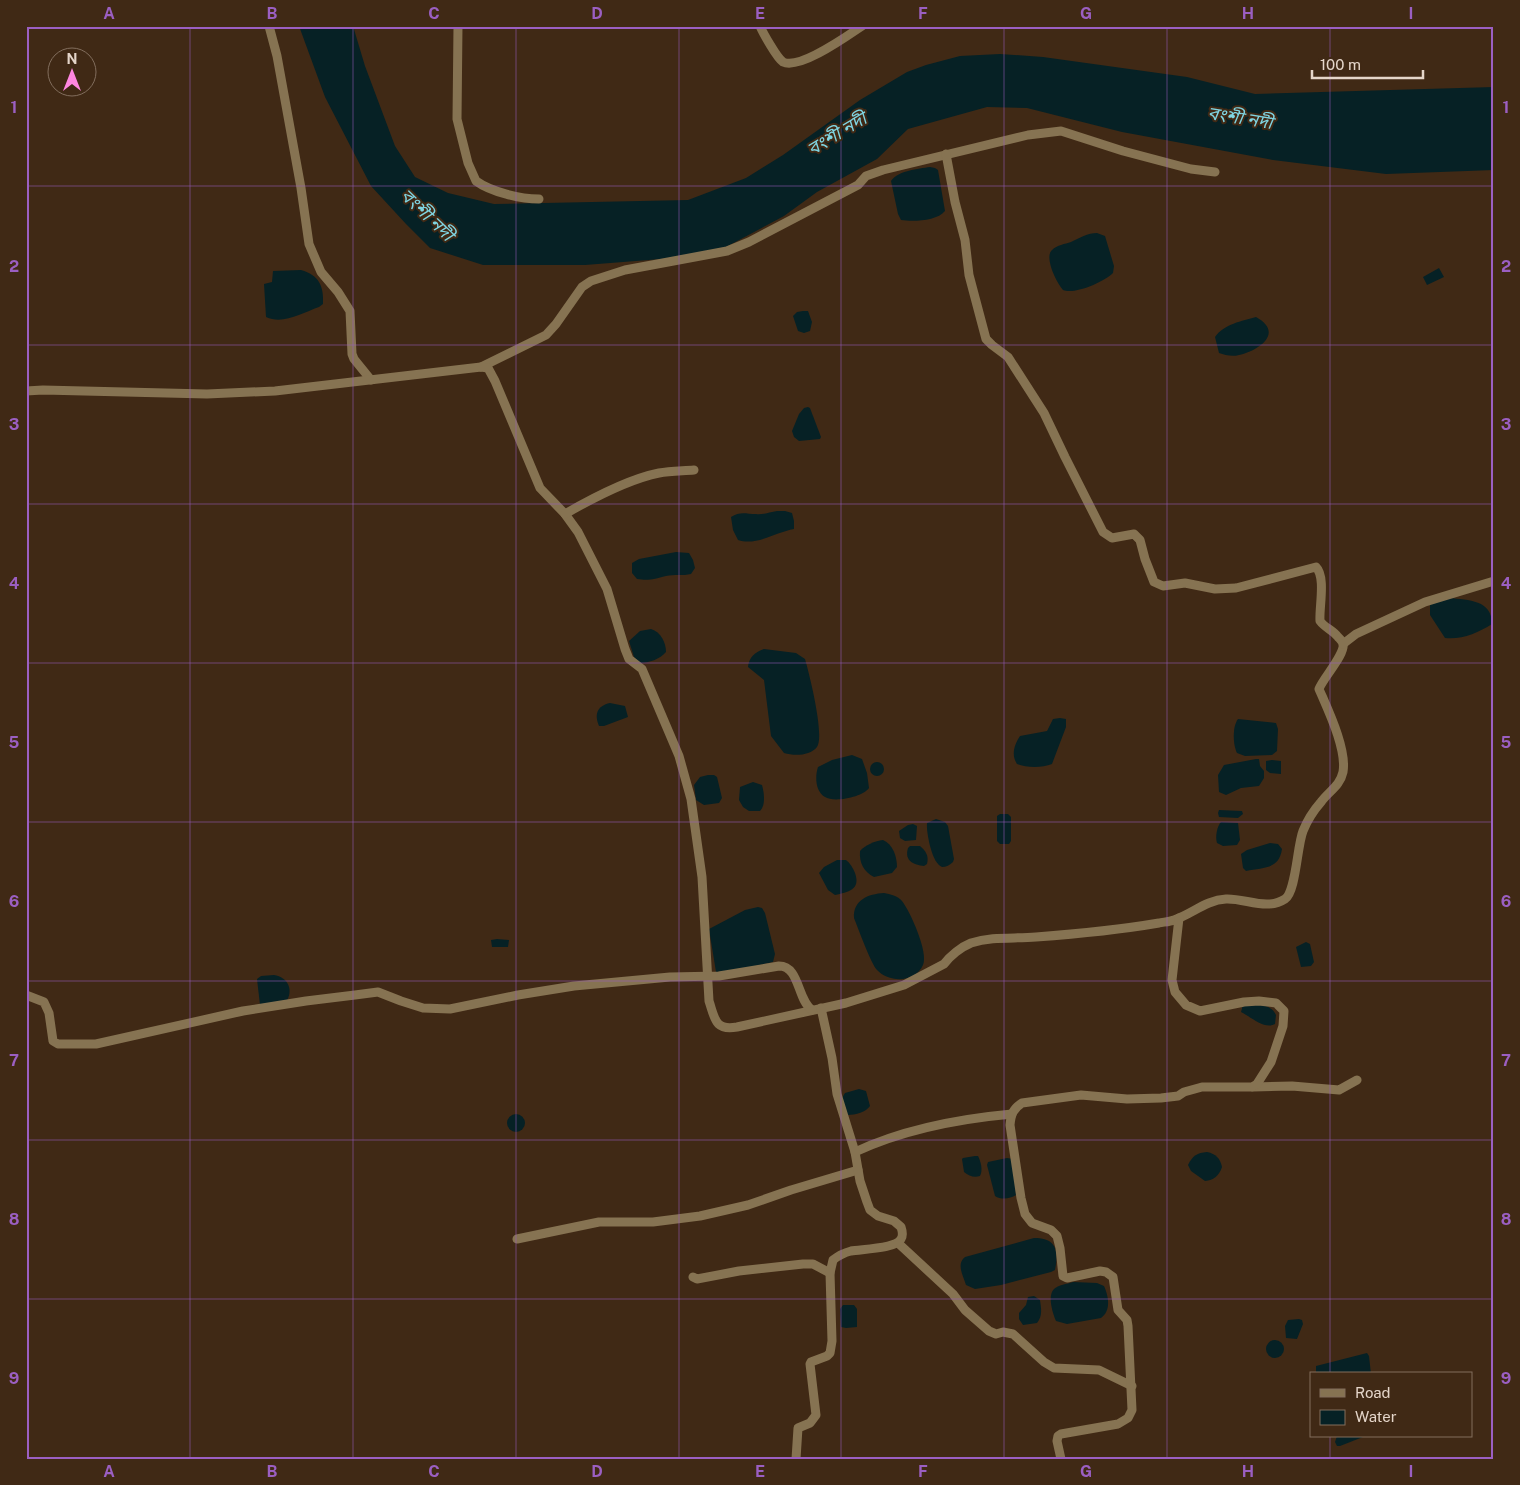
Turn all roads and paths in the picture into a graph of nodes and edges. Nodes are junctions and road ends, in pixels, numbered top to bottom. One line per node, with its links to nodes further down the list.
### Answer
1 (269, 26): 9 (street)
2 (458, 26): 7 (street)
3 (760, 26): 4 (street)
4 (862, 26)
5 (946, 154): 6 (street); 8 (street); 14 (street)
6 (1215, 172)
7 (539, 199)
8 (481, 367): 9 (street); 12 (street)
9 (371, 380): 10 (street)
10 (26, 392)
11 (694, 470): 12 (street)
12 (565, 514): 16 (street)
13 (1494, 581): 14 (street)
14 (1343, 644): 15 (street)
15 (1179, 918): 18 (street); 20 (street)
16 (708, 976): 17 (street); 18 (street); 18 (street)
17 (26, 995)
18 (817, 1009): 22 (street)
19 (1357, 1080): 20 (street)
20 (1252, 1087): 21 (street)
21 (1012, 1114): 22 (street); 28 (street)
22 (855, 1152): 23 (street)
23 (858, 1170): 24 (street); 25 (street)
24 (517, 1239)
25 (898, 1242): 26 (street); 28 (street)
26 (830, 1273): 27 (street); 29 (street)
27 (693, 1277)
28 (1132, 1386): 30 (street)
29 (796, 1459)
30 (1061, 1459)

